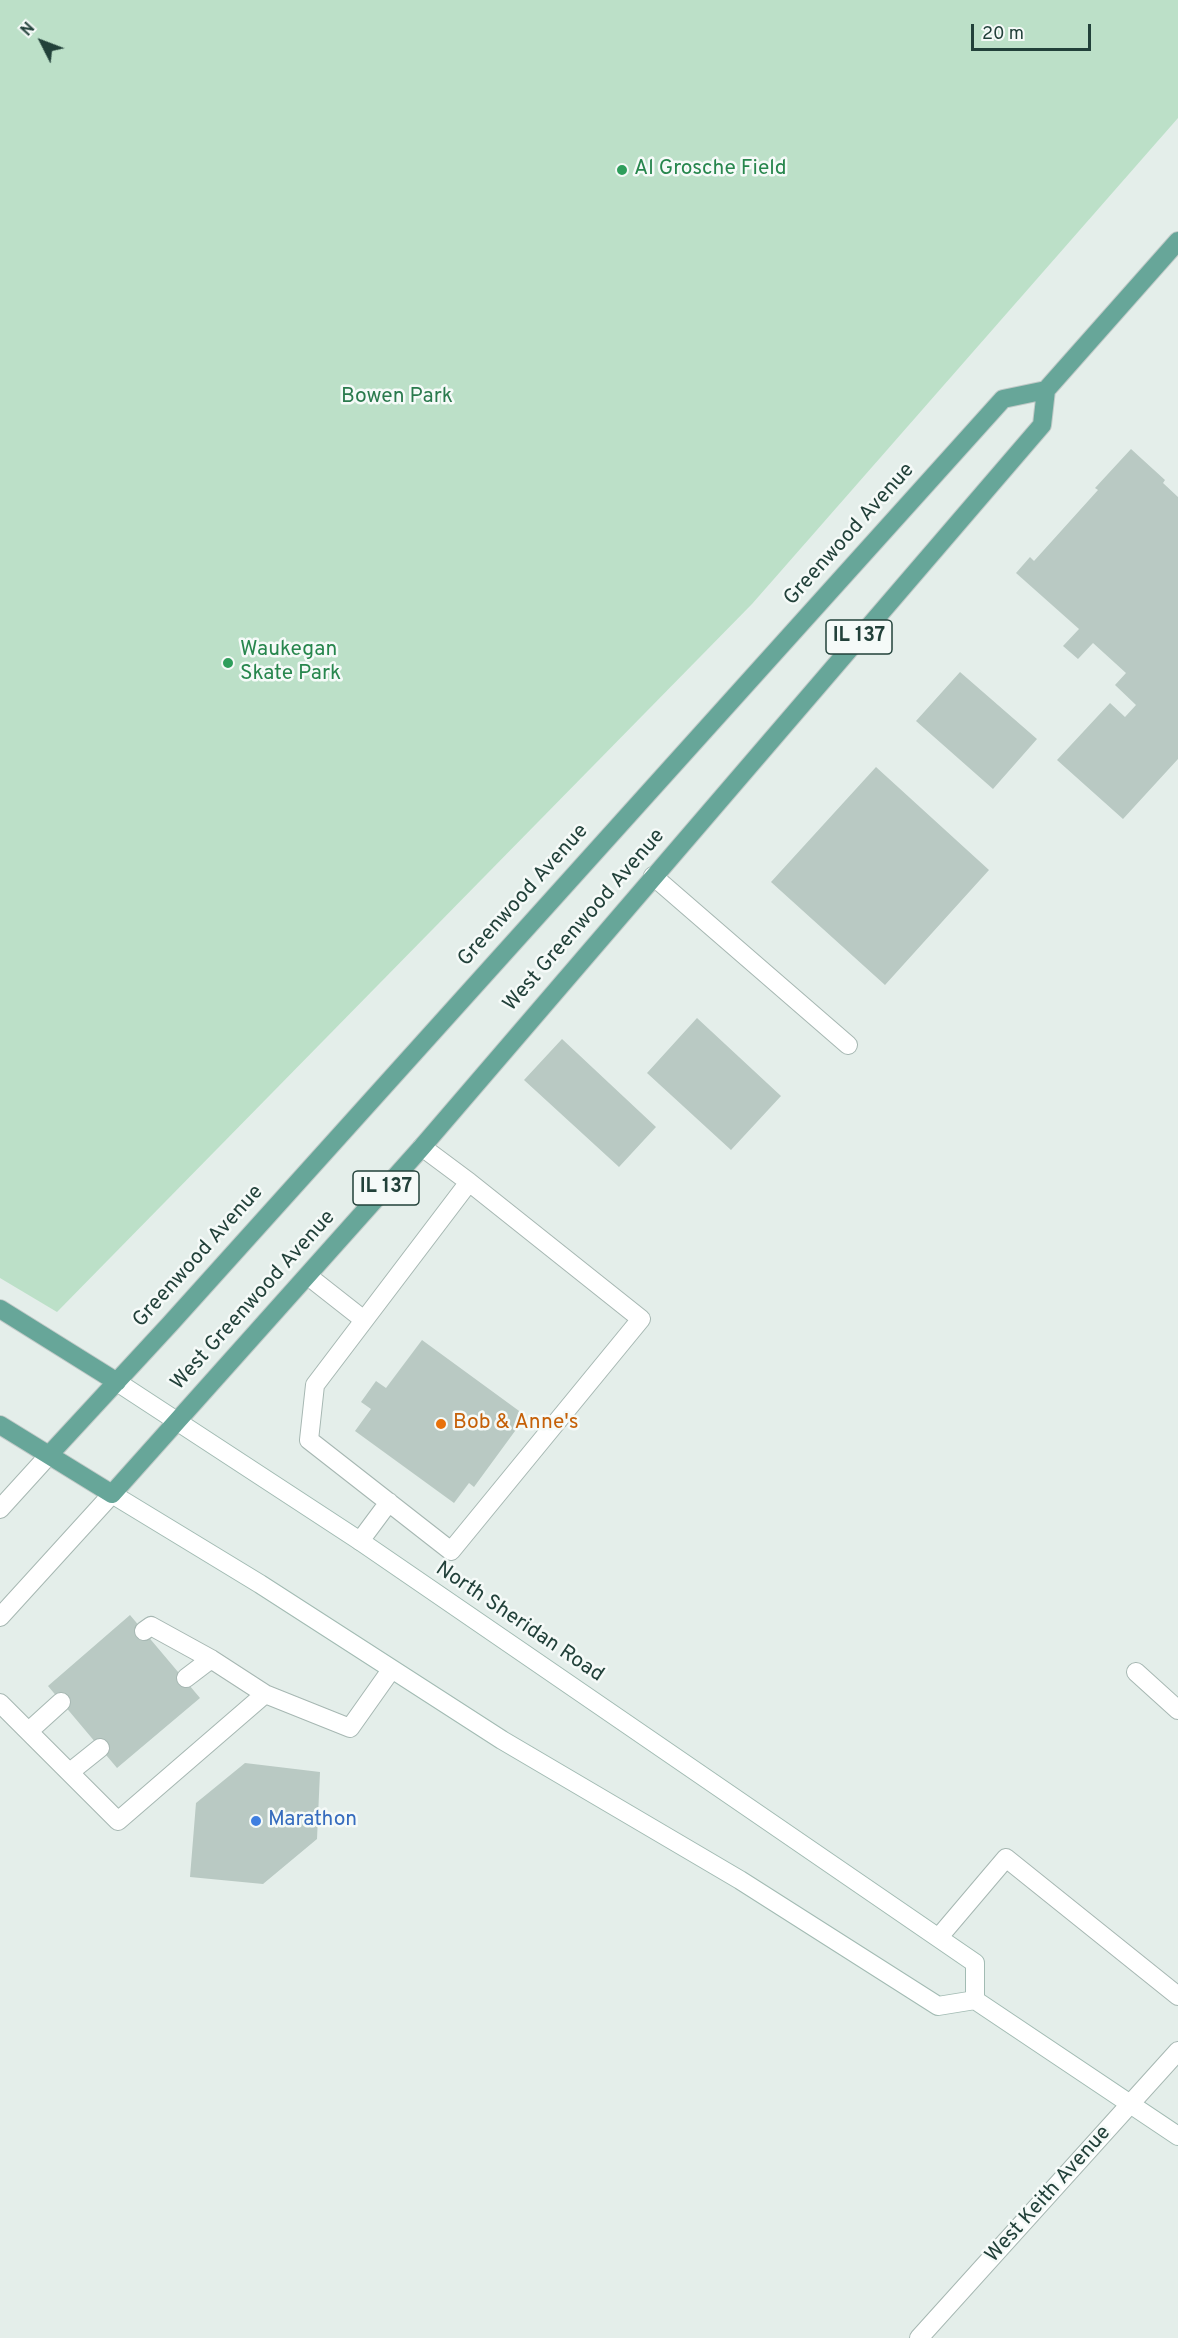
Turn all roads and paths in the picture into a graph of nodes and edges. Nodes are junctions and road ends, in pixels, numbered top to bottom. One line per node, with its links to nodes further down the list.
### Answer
1 (1178, 241): 2 (main road)
2 (1046, 390): 3 (main road, West Greenwood Avenue / IL 137); 10 (main road, Greenwood Avenue / IL 137)
3 (653, 876): 4 (main road); 5 (main road, West Greenwood Avenue / IL 137)
4 (848, 1045)
5 (422, 1147): 6 (main road); 7 (main road, West Greenwood Avenue / IL 137)
6 (469, 1182): 9 (main road); 15 (main road)
7 (308, 1276): 9 (main road); 11 (main road, West Greenwood Avenue / IL 137)
8 (0, 1310): 10 (main road, North Sheridan Road)
9 (364, 1320): 15 (main road)
10 (117, 1382): 11 (main road, North Sheridan Road); 13 (main road, Greenwood Avenue)
11 (177, 1422): 14 (main road, West Greenwood Avenue / IL 137); 17 (main road, North Sheridan Road)
12 (0, 1425): 13 (main road)
13 (49, 1455): 14 (main road); 16 (main road)
14 (112, 1494): 18 (main road, West Greenwood Avenue); 21 (main road)
15 (388, 1502): 17 (main road)
16 (0, 1509)
17 (360, 1541): 31 (main road, North Sheridan Road)
18 (0, 1617)
19 (144, 1631): 20 (main road)
20 (211, 1659): 23 (main road); 24 (main road)
21 (391, 1670): 24 (main road); 33 (main road)
22 (1136, 1672): 27 (main road)
23 (186, 1678)
24 (266, 1694): 30 (main road)
25 (61, 1702): 28 (main road)
26 (0, 1703): 28 (main road)
27 (1178, 1710)
28 (29, 1731): 30 (main road)
29 (100, 1748): 30 (main road)
30 (70, 1772)
31 (939, 1937): 32 (main road); 33 (main road, North Sheridan Road)
32 (1178, 1996)
33 (975, 2000): 35 (main road)
34 (1178, 2051): 35 (main road, West Keith Avenue)
35 (1130, 2105): 36 (main road); 37 (main road, West Keith Avenue)
36 (1178, 2136)
37 (919, 2338)

